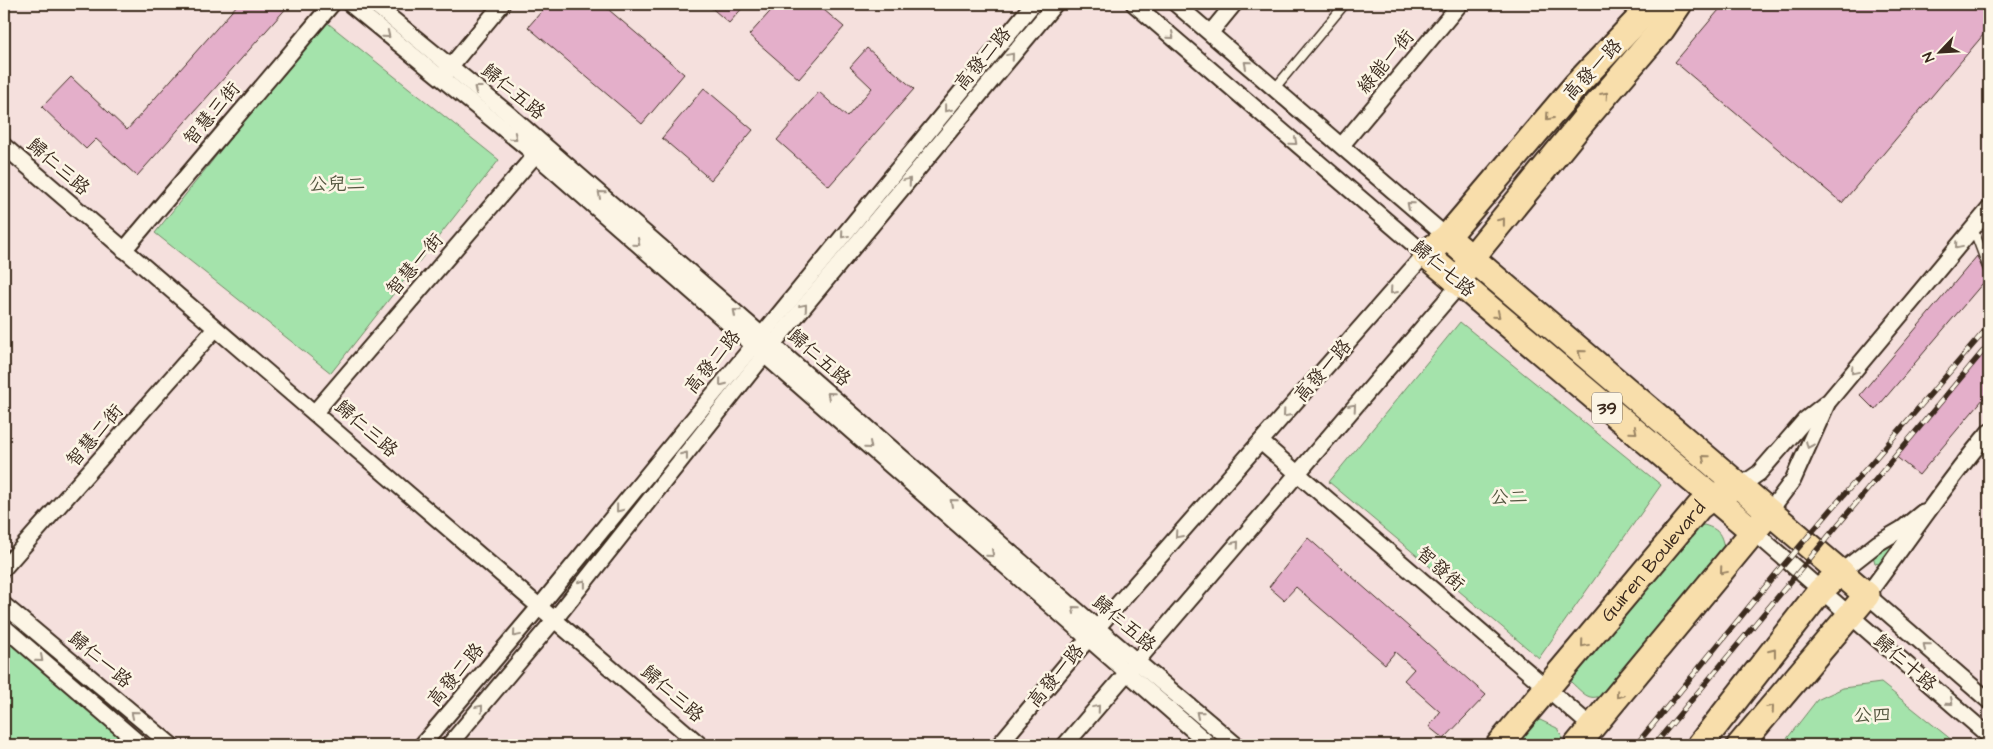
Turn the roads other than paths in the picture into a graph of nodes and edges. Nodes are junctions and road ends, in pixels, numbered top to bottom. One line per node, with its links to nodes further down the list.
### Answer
1 (332, 4): 23 (street, 智慧三街)
2 (350, 4): 15 (street, 歸仁五路, one-way to 15)
3 (374, 4): 15 (street, 歸仁五路)
4 (502, 4): 15 (street)
5 (1033, 4): 29 (street, 高發二路, one-way to 29)
6 (1054, 4): 29 (street, 高發二路, one-way to 6)
7 (1134, 4): 24 (street, 歸仁七路, one-way to 24)
8 (1176, 4): 14 (street, 歸仁七路)
9 (1234, 4): 14 (street)
10 (1345, 4): 16 (lane)
11 (1460, 4): 18 (street, 綠能一街)
12 (1653, 4): 22 (main road, 高發一路, one-way to 22)
13 (1679, 4): 25 (main road, 高發一路, one-way to 13)
14 (1211, 32): 16 (street, 歸仁七路, one-way to 14)
15 (445, 73): 19 (street, 歸仁五路)
16 (1275, 88): 18 (street, 歸仁七路)
17 (4, 146): 23 (street, 歸仁三路)
18 (1342, 146): 22 (street, 歸仁七路, one-way to 18)
19 (540, 150): 29 (street, 歸仁五路); 31 (street, 智慧一街)
20 (1989, 209): 21 (street, Guiren Boulevard)
21 (1973, 228): 26 (lane); 30 (street, Guiren Boulevard, one-way to 30)
22 (1447, 237): 24 (main road, 高發一路); 25 (main road, 歸仁七路)
23 (124, 250): 28 (street, 歸仁三路)
24 (1425, 254): 27 (main road, 歸仁七路 / 39); 33 (street, 高發一路, one-way to 33)
25 (1471, 258): 27 (main road, 高發一路); 35 (main road, 歸仁七路, one-way to 25)
26 (1989, 271)
27 (1460, 284): 34 (street, 高發一路, one-way to 27); 36 (main road, 歸仁七路 / 39, one-way to 36)
28 (216, 329): 31 (street, 歸仁三路); 40 (street, 智慧二街)
29 (763, 345): 45 (street, 高發二路, one-way to 45); 47 (street, 高發二路, one-way to 29); 49 (street, 歸仁五路)
30 (1829, 401): 35 (street, Guiren Boulevard); 38 (street, Guiren Boulevard, one-way to 38)
31 (315, 412): 45 (street, 歸仁三路)
32 (1989, 432): 37 (street)
33 (1261, 442): 34 (street, 智發街); 49 (street, 高發一路, one-way to 49)
34 (1297, 472): 50 (street, 高發一路, one-way to 34); 52 (street, 智發街)
35 (1739, 487): 36 (main road, Guiren Boulevard); 38 (main road, 歸仁七路)
36 (1712, 497): 39 (main road, 歸仁七路 / 39); 52 (main road, Guiren Boulevard, one-way to 52)
37 (1935, 501): 41 (street); 43 (street)
38 (1769, 512): 39 (main road, Guiren Boulevard); 41 (main road, 歸仁七路)
39 (1754, 532): 42 (street, 歸仁十路); 54 (main road, Guiren Boulevard, one-way to 54)
40 (4, 568)
41 (1841, 572): 42 (main road); 43 (main road, 歸仁十路)
42 (1821, 590): 46 (street, 歸仁十路); 66 (main road, one-way to 42)
43 (1867, 594): 46 (main road); 53 (street, 歸仁十路, one-way to 43)
44 (4, 605): 57 (street, 歸仁一路, one-way to 44)
45 (540, 606): 47 (street, 歸仁三路); 58 (street, 高發二路, one-way to 58)
46 (1850, 614): 55 (street, 歸仁十路, one-way to 55); 67 (main road, one-way to 46)
47 (555, 619): 59 (street, 高發二路, one-way to 47); 60 (street, 歸仁三路)
48 (4, 627): 56 (street, 歸仁一路, one-way to 56)
49 (1092, 633): 50 (street, 歸仁五路); 51 (street, 歸仁五路); 61 (street, 高發一路)
50 (1137, 661): 51 (street, 高發一路); 64 (street, 歸仁五路, one-way to 50)
51 (1126, 673): 62 (street, 高發一路, one-way to 51); 63 (street, 歸仁五路)
52 (1547, 689): 54 (street, 智發街); 65 (main road, Guiren Boulevard)
53 (1989, 702)
54 (1585, 736)
55 (1989, 736)
56 (141, 745)
57 (171, 745)
58 (422, 745)
59 (448, 745)
60 (700, 745)
61 (999, 745)
62 (1065, 745)
63 (1210, 745)
64 (1236, 745)
65 (1499, 745)
66 (1700, 745)
67 (1740, 745)

